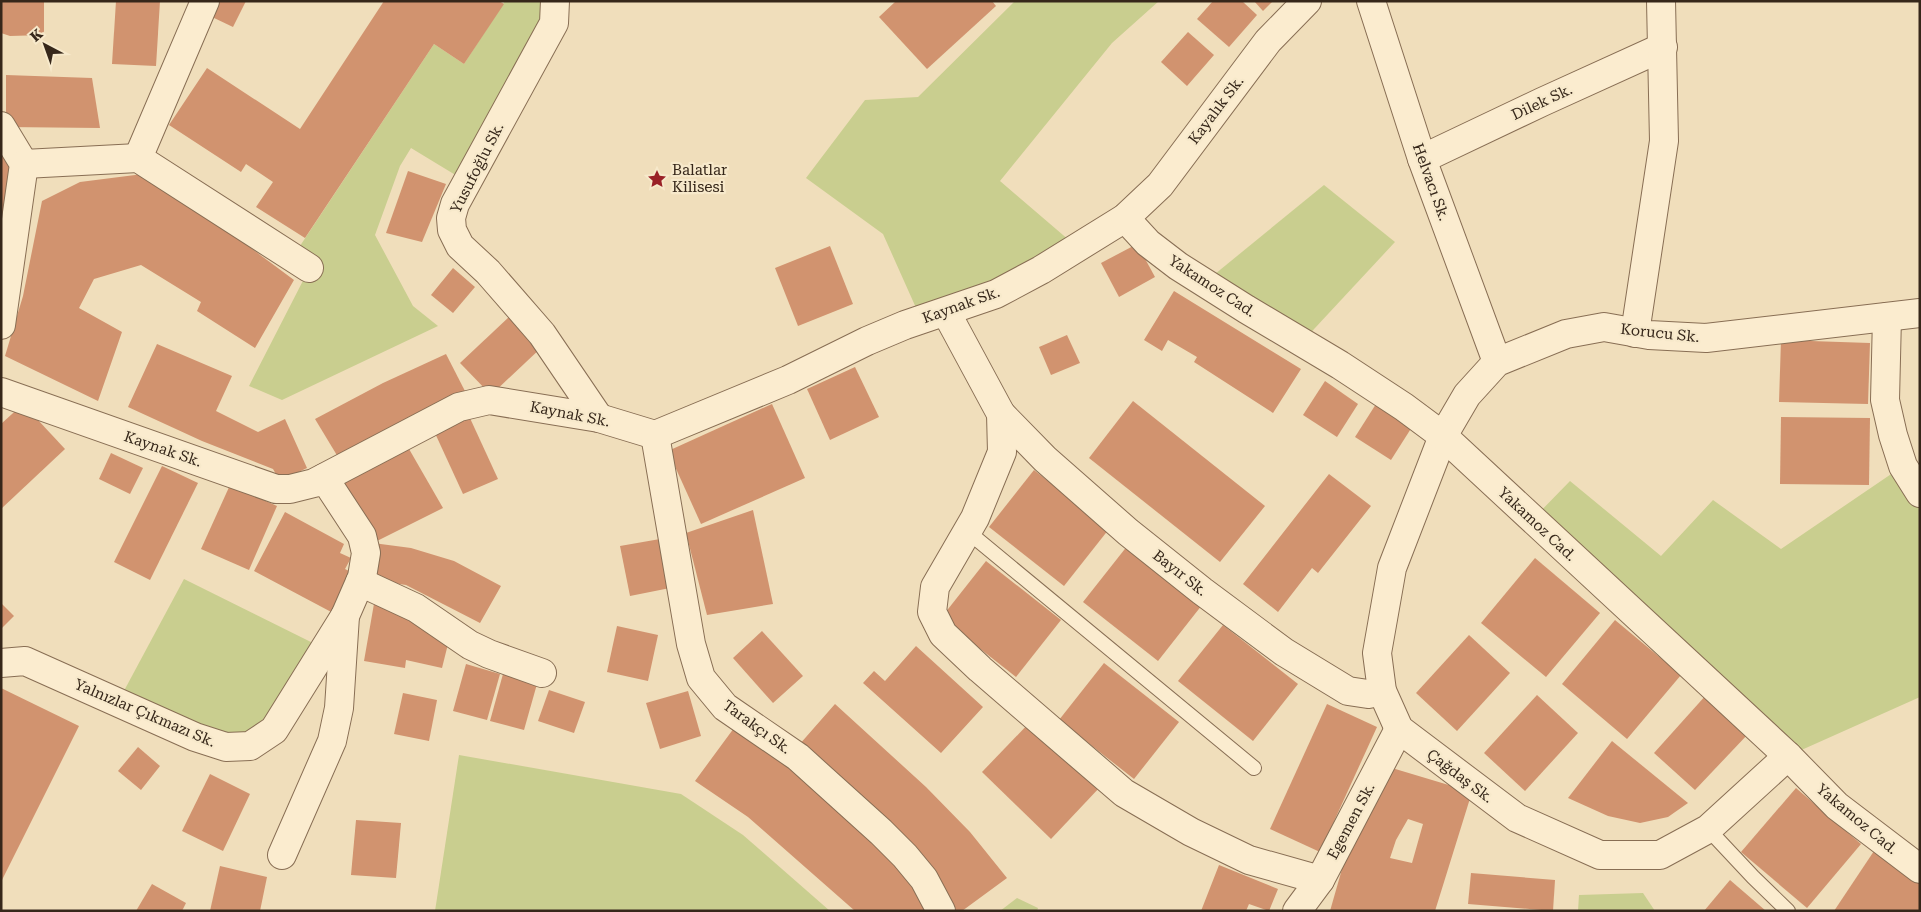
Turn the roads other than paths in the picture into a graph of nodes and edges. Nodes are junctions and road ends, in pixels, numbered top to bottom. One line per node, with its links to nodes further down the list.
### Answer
1 (205, 1): 8 (street)
2 (555, 1): 21 (street, Yusufoğlu Sk.)
3 (1308, 1): 11 (street, Kayalık Sk.)
4 (1371, 1): 9 (street, Helvacı Sk.)
5 (1661, 1): 6 (street)
6 (1663, 47): 9 (street, Dilek Sk.); 17 (street)
7 (1, 126): 10 (street)
8 (138, 158): 10 (street); 12 (street)
9 (1422, 159): 18 (street, Helvacı Sk.)
10 (24, 164): 16 (street)
11 (1125, 218): 13 (street, Kaynak Sk.); 23 (street, Yakamoz Cad.)
12 (309, 268)
13 (946, 312): 20 (street); 22 (street, Kaynak Sk.)
14 (1920, 313): 15 (street, Korucu Sk.)
15 (1888, 316): 17 (street, Korucu Sk.); 25 (street)
16 (1, 324)
17 (1635, 333): 18 (street, Korucu Sk.)
18 (1497, 362): 23 (street, Korucu Sk.)
19 (1, 392): 24 (street, Kaynak Sk.)
20 (1001, 414): 26 (street); 31 (street, Bayır Sk.)
21 (599, 418): 22 (street, Kaynak Sk.); 24 (street, Kaynak Sk.)
22 (655, 435): 40 (street, Tarakçı Sk.)
23 (1443, 436): 31 (street, Çağdaş Sk.); 33 (street, Yakamoz Cad.)
24 (324, 478): 27 (street)
25 (1920, 493)
26 (967, 531): 34 (lane); 38 (street)
27 (360, 582): 28 (street); 30 (street)
28 (345, 616): 29 (street, Yalnızlar Çıkmazı Sk.); 36 (street)
29 (1, 663)
30 (542, 672)
31 (1382, 691): 32 (street, Çağdaş Sk.)
32 (1399, 729): 35 (street, Çağdaş Sk.); 38 (street, Egemen Sk.)
33 (1788, 756): 35 (street, Çağdaş Sk.); 37 (street, Yakamoz Cad.)
34 (1254, 768)
35 (1708, 829): 41 (lane)
36 (282, 856)
37 (1920, 869)
38 (1320, 880): 39 (street, Egemen Sk.)
39 (1299, 910)
40 (942, 911)
41 (1788, 911)

